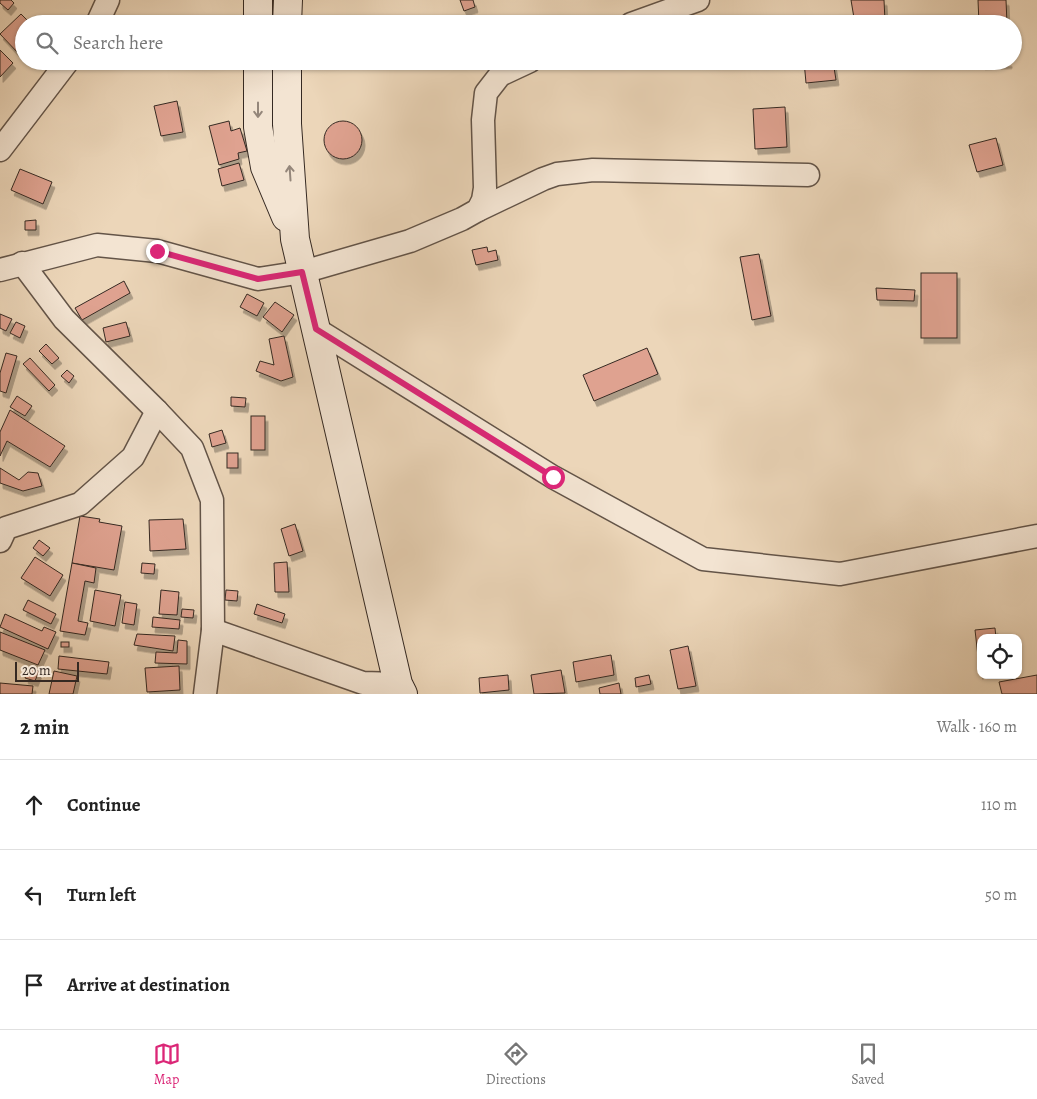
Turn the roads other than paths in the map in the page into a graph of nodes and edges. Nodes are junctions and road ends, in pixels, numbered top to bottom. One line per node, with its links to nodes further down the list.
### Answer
1 (108, 0): 5 (street)
2 (258, 0): 6 (main road)
3 (288, 0): 7 (main road)
4 (698, 0): 8 (street)
5 (101, 15)
6 (258, 15)
7 (287, 15)
8 (656, 15)
9 (61, 70): 13 (street)
10 (258, 70): 16 (main road, one-way to 16)
11 (287, 70): 16 (main road, one-way to 11)
12 (511, 70): 15 (street)
13 (0, 150)
14 (808, 175): 15 (street)
15 (478, 210): 19 (street)
16 (295, 239): 19 (main road)
17 (22, 263): 18 (street); 19 (street); 21 (street)
18 (0, 270)
19 (302, 272): 20 (main road)
20 (316, 329): 23 (street); 25 (main road)
21 (157, 411): 22 (street); 24 (street)
22 (2, 532)
23 (1037, 536)
24 (213, 630): 25 (street); 26 (street)
25 (401, 689)
26 (205, 694)

